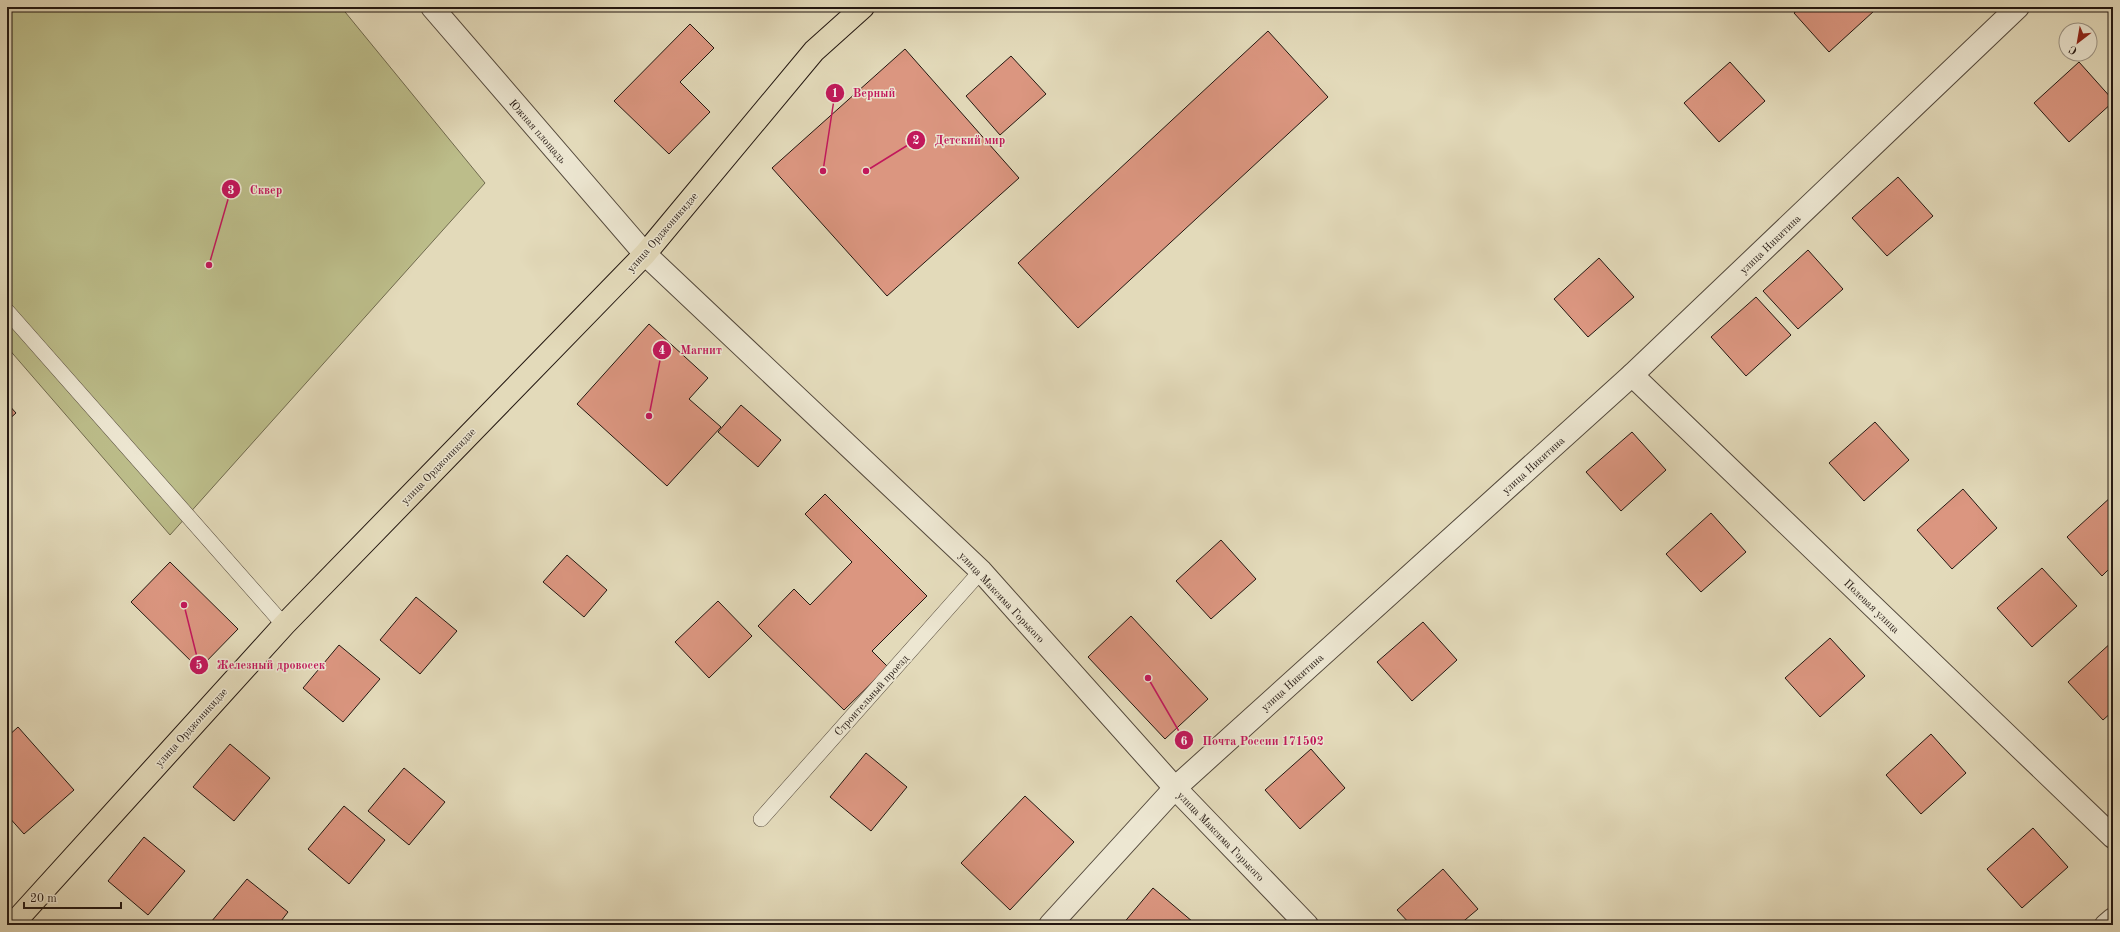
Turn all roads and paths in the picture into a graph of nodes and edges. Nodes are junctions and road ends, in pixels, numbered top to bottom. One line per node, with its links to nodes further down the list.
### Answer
1 (432, 7): 4 (street, Южная площадь)
2 (863, 7): 4 (main road, улица Орджоникидзе)
3 (2018, 7): 6 (street, улица Никитина)
4 (645, 254): 7 (street, улица Максима Горького); 8 (main road, улица Орджоникидзе)
5 (7, 311): 8 (lane)
6 (1632, 375): 9 (street, улица Никитина); 11 (street, Полевая улица)
7 (981, 572): 9 (street, улица Максима Горького); 10 (lane, Строительный проезд)
8 (284, 624): 13 (main road, улица Орджоникидзе)
9 (1175, 788): 14 (street, улица Никитина); 15 (street, улица Максима Горького)
10 (761, 819)
11 (2113, 837)
12 (2113, 919): 16 (street)
13 (12, 925)
14 (1050, 925)
15 (1307, 925)
16 (2106, 925)

